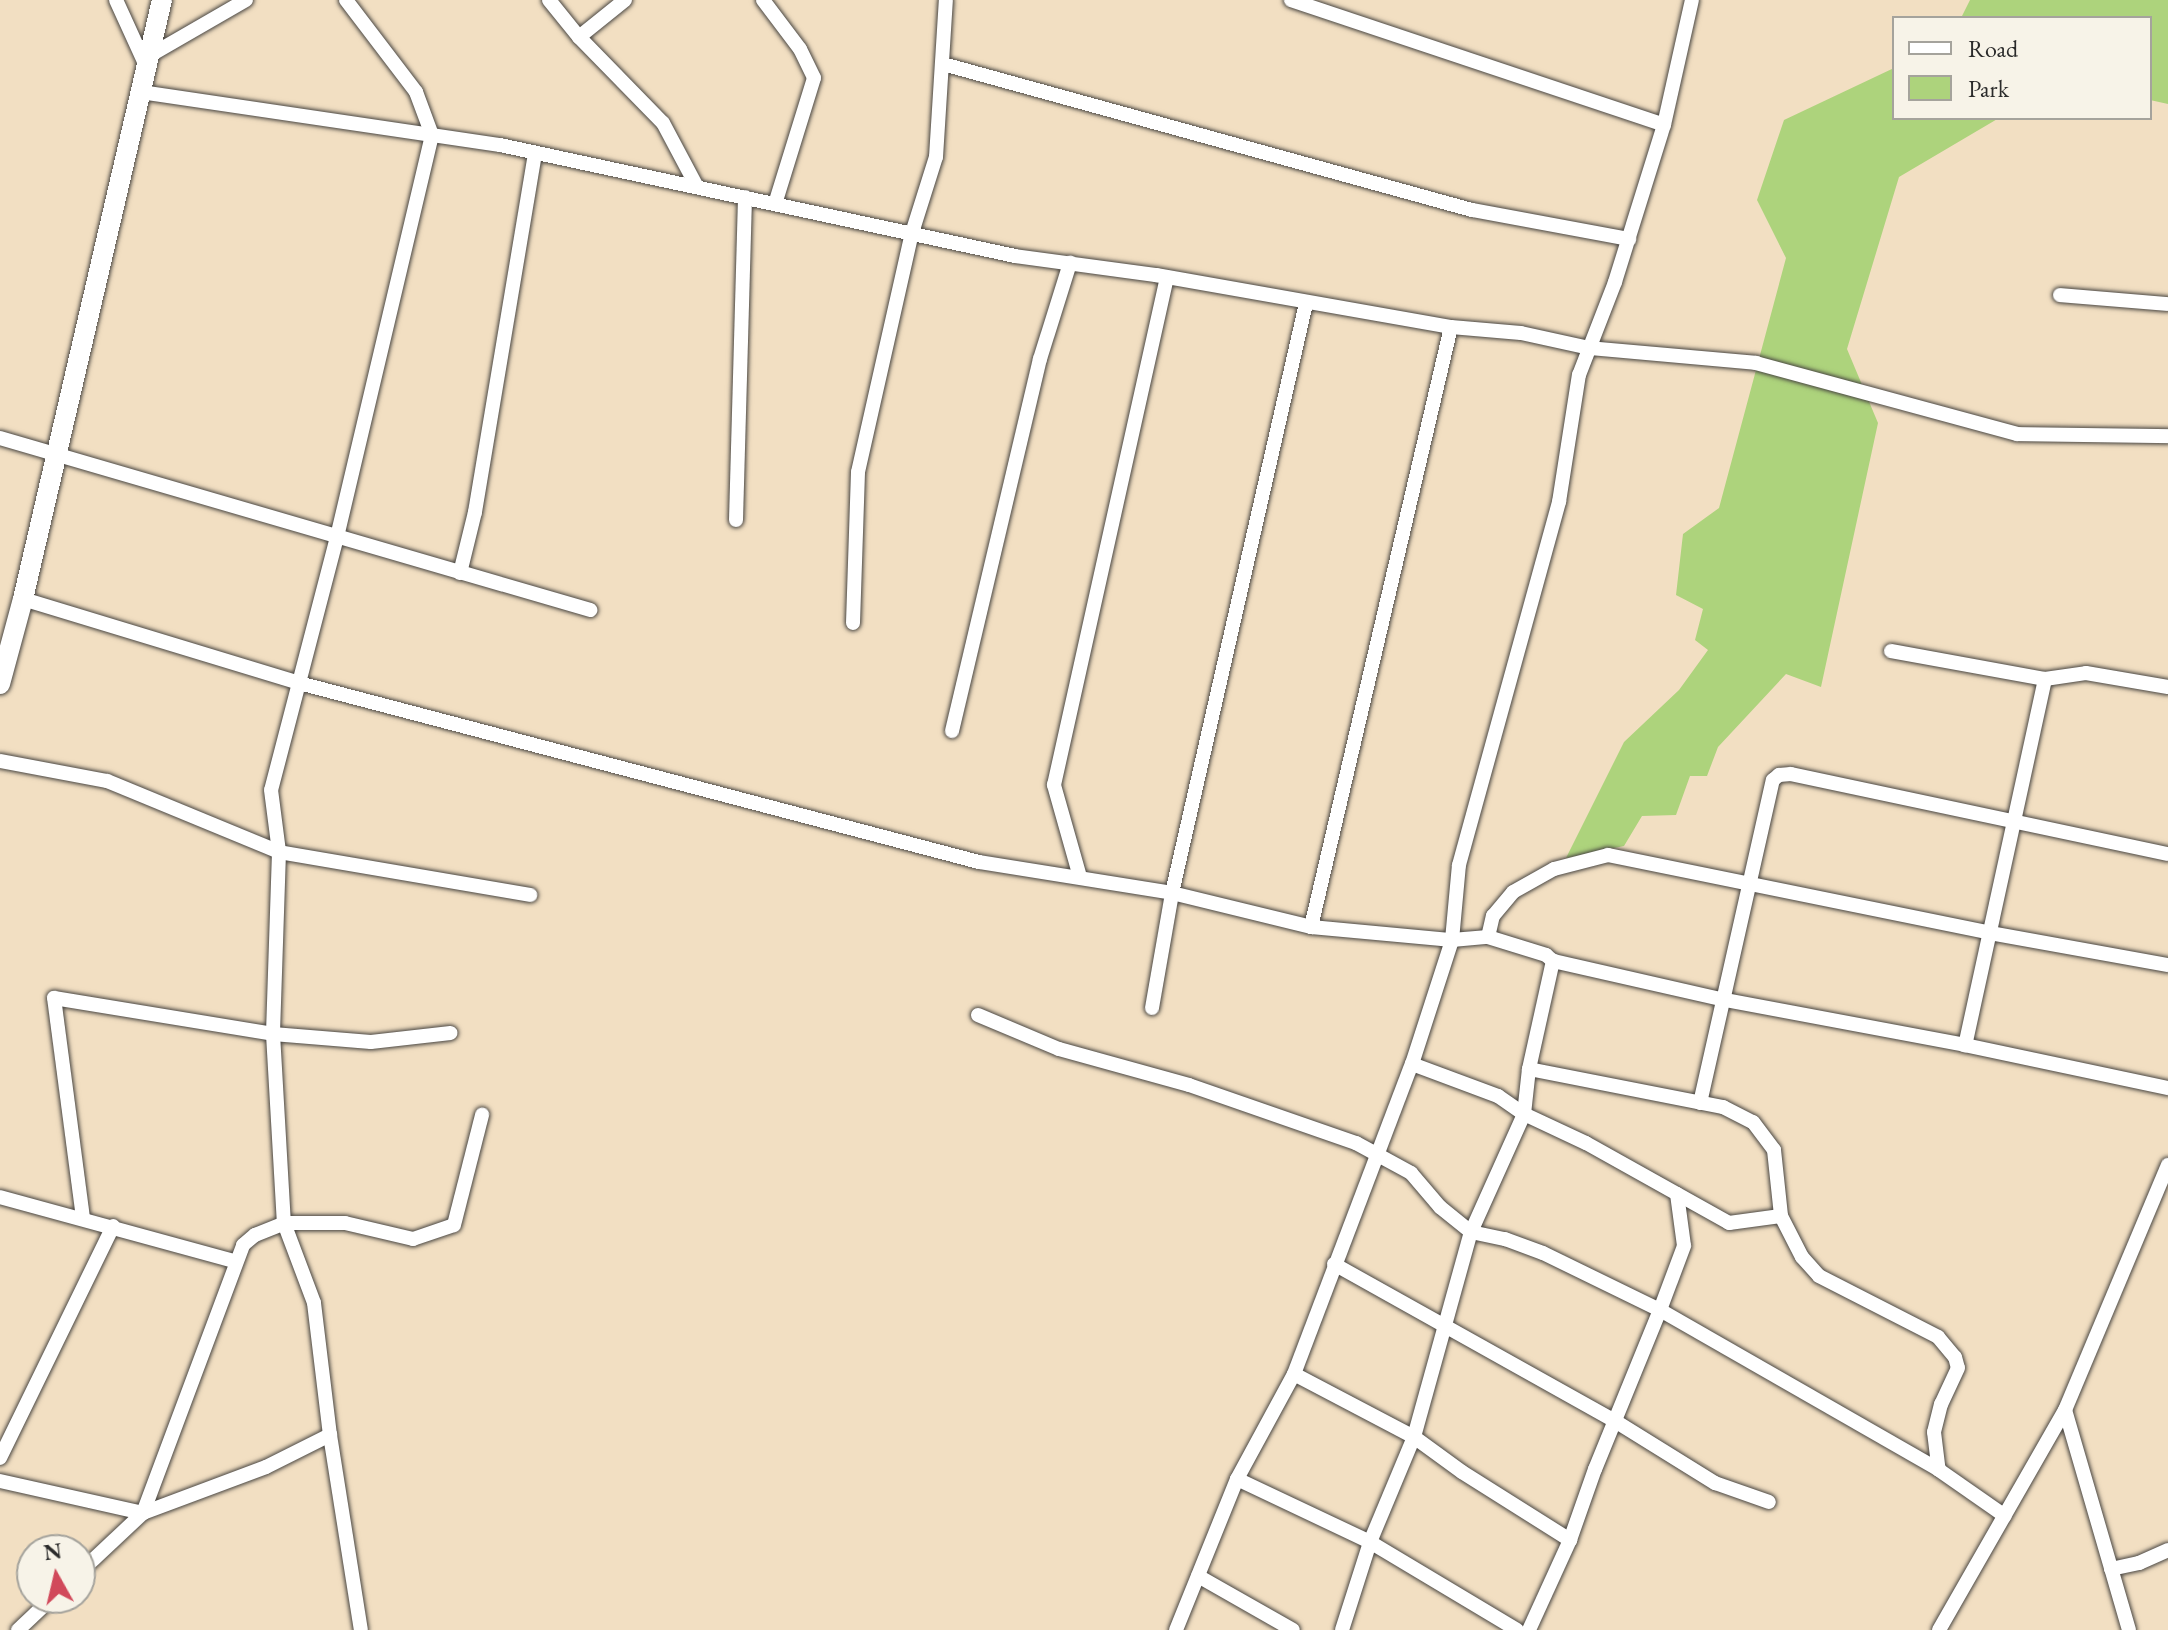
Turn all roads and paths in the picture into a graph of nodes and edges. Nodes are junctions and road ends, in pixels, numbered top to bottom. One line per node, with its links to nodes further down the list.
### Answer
1 (116, 0): 12 (street)
2 (162, 0): 12 (highway)
3 (246, 0): 12 (street)
4 (346, 0): 16 (street)
5 (549, 0): 11 (street)
6 (625, 0): 11 (street)
7 (763, 0): 20 (street)
8 (946, 0): 13 (street)
9 (1291, 0): 15 (street)
10 (1692, 0): 15 (street)
11 (579, 37): 18 (street)
12 (148, 62): 14 (highway)
13 (943, 64): 21 (street); 22 (street)
14 (141, 92): 16 (street); 32 (highway)
15 (1664, 125): 22 (street)
16 (432, 135): 17 (street); 34 (street)
17 (535, 153): 18 (street); 35 (street)
18 (697, 187): 19 (street)
19 (745, 197): 20 (street); 33 (street)
20 (775, 204): 21 (street)
21 (912, 233): 23 (street); 38 (street)
22 (1629, 239): 29 (street)
23 (1070, 263): 24 (street); 44 (street)
24 (1167, 277): 26 (street); 49 (street)
25 (2060, 295): 27 (street)
26 (1306, 303): 28 (street); 51 (street)
27 (2168, 304)
28 (1451, 327): 29 (street); 53 (street)
29 (1589, 348): 30 (street); 56 (street)
30 (2168, 436)
31 (0, 438): 32 (street)
32 (56, 455): 34 (street); 36 (highway)
33 (736, 520)
34 (337, 537): 35 (street); 41 (street)
35 (460, 573): 37 (street)
36 (23, 599): 41 (street); 42 (highway)
37 (590, 610)
38 (853, 623)
39 (1891, 651): 40 (street)
40 (2045, 679): 43 (street); 46 (street)
41 (299, 683): 47 (street); 49 (street)
42 (0, 684)
43 (2168, 687)
44 (952, 731)
45 (0, 761): 47 (street)
46 (2016, 822): 48 (street); 50 (street); 54 (street)
47 (279, 852): 52 (street); 63 (street)
48 (2168, 854)
49 (1080, 877): 51 (street)
50 (1749, 882): 54 (street); 55 (street); 59 (street)
51 (1172, 893): 53 (street); 60 (street)
52 (530, 895)
53 (1311, 927): 56 (street)
54 (1990, 933): 58 (street); 64 (street)
55 (1488, 937): 56 (street); 57 (street)
56 (1452, 940): 65 (street)
57 (1553, 961): 59 (street); 66 (street)
58 (2168, 965)
59 (1725, 1000): 64 (street); 68 (street)
60 (1152, 1008)
61 (978, 1015): 71 (street)
62 (450, 1033): 63 (street)
63 (273, 1034): 76 (street); 77 (street)
64 (1965, 1045): 67 (street)
65 (1412, 1064): 69 (street); 71 (street)
66 (1529, 1069): 68 (street); 69 (street)
67 (2168, 1088)
68 (1700, 1103): 75 (street)
69 (1524, 1114): 73 (street); 79 (street)
70 (482, 1115): 77 (street)
71 (1375, 1156): 79 (street); 81 (street)
72 (2168, 1165): 85 (street)
73 (1677, 1194): 75 (street); 82 (street)
74 (0, 1197): 76 (street)
75 (1781, 1216): 90 (street)
76 (83, 1218): 78 (street)
77 (284, 1223): 80 (street); 87 (street)
78 (113, 1226): 80 (street); 89 (street)
79 (1471, 1232): 82 (street); 83 (street)
80 (234, 1261): 94 (street)
81 (1334, 1264): 83 (street); 84 (street)
82 (1660, 1310): 86 (street); 90 (street)
83 (1442, 1327): 86 (street); 88 (street)
84 (1294, 1374): 88 (street); 91 (street)
85 (2065, 1410): 95 (street); 100 (street)
86 (1615, 1421): 93 (street); 96 (street)
87 (330, 1435): 94 (street); 104 (street)
88 (1414, 1437): 96 (street); 97 (street)
89 (0, 1458)
90 (1939, 1470): 95 (street)
91 (1237, 1479): 97 (street); 101 (street)
92 (0, 1481): 94 (street)
93 (1769, 1502)
94 (143, 1513): 99 (street)
95 (2005, 1516): 110 (street)
96 (1570, 1540): 109 (street)
97 (1370, 1542): 107 (street); 108 (street)
98 (2168, 1550): 100 (street)
99 (96, 1557)
100 (2111, 1569): 111 (street)
101 (1198, 1576): 105 (street); 106 (street)
102 (35, 1614): 103 (street)
103 (18, 1630)
104 (361, 1630)
105 (1176, 1630)
106 (1293, 1630)
107 (1342, 1630)
108 (1517, 1630)
109 (1529, 1630)
110 (1939, 1630)
111 (2129, 1630)

